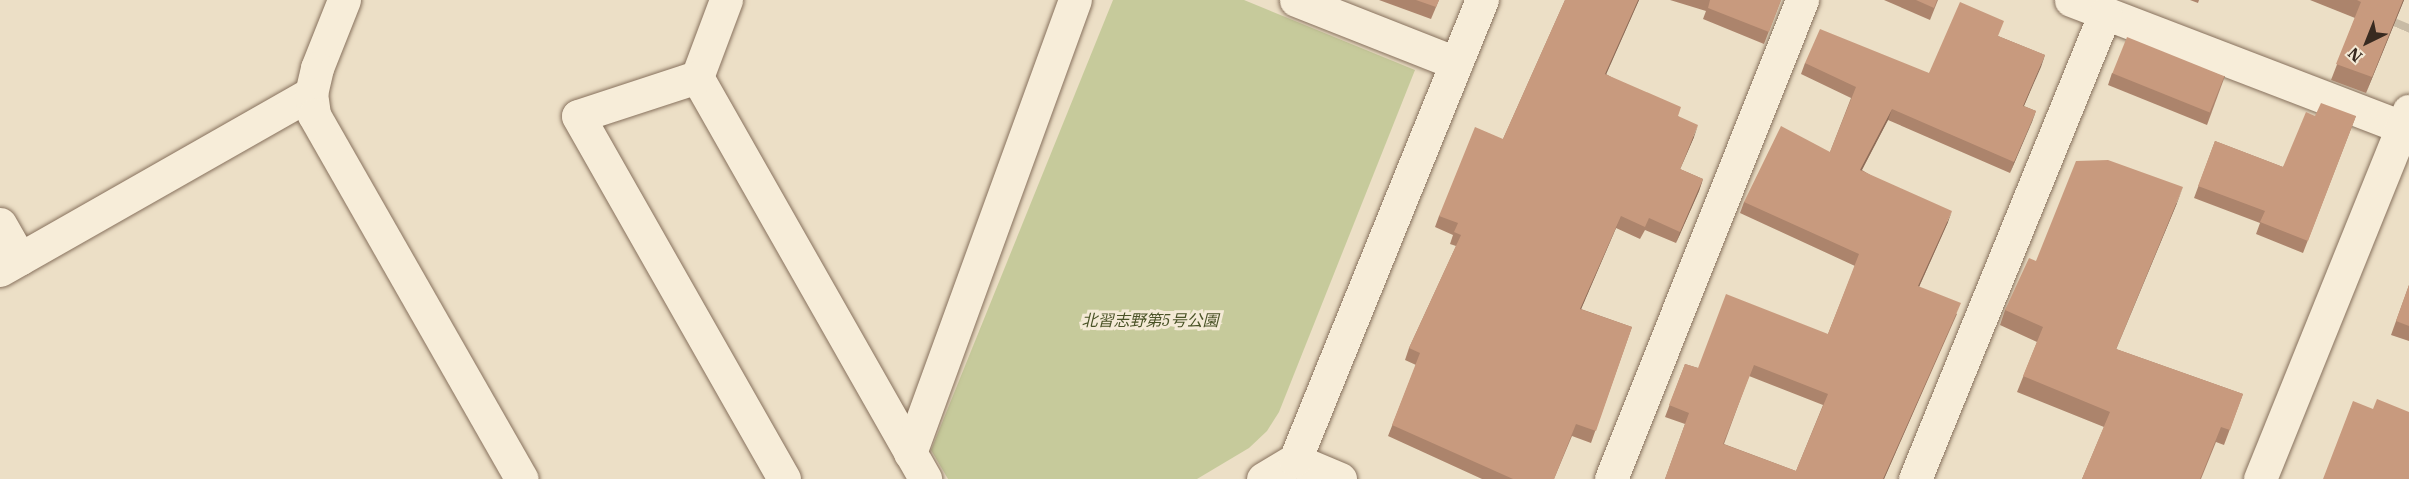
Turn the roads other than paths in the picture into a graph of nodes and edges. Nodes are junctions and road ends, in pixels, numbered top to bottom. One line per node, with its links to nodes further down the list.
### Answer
1 (344, 0): 11 (street)
2 (726, 0): 10 (street)
3 (1075, 0): 16 (street)
4 (1296, 0): 9 (street)
5 (1482, 0): 9 (street)
6 (1802, 0): 21 (street)
7 (2071, 0): 8 (street)
8 (2105, 13): 12 (street); 22 (street)
9 (1456, 63): 15 (street)
10 (698, 77): 16 (street); 18 (street)
11 (311, 93): 14 (street); 17 (street)
12 (2407, 123): 23 (street)
13 (0, 224): 14 (street)
14 (10, 265)
15 (1294, 460): 19 (street); 20 (street)
16 (918, 466)
17 (522, 479)
18 (784, 479)
19 (1263, 479)
20 (1340, 479)
21 (1611, 479)
22 (1915, 479)
23 (2260, 479)

